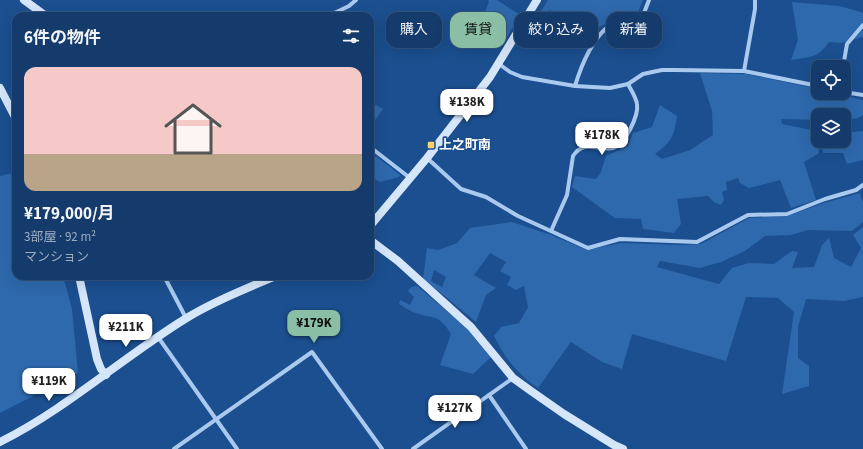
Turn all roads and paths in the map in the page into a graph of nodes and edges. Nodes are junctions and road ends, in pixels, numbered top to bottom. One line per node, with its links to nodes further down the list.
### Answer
1 (24, 0): 6 (street)
2 (356, 0): 7 (street)
3 (537, 0): 10 (street)
4 (649, 0): 14 (street)
5 (755, 0): 11 (street)
6 (40, 12)
7 (336, 12)
8 (863, 25): 9 (street)
9 (844, 60)
10 (499, 64): 14 (street); 20 (street)
11 (744, 71): 12 (street); 13 (street)
12 (628, 84): 14 (street); 24 (street)
13 (811, 85)
14 (574, 86)
15 (0, 88): 18 (street)
16 (851, 93): 17 (street)
17 (863, 95)
18 (12, 111)
19 (374, 150): 21 (street)
20 (427, 158): 21 (street); 24 (street)
21 (410, 178): 23 (street)
22 (863, 185): 24 (street)
23 (374, 221)
24 (550, 231)
25 (374, 243): 32 (street)
26 (80, 280): 31 (street)
27 (166, 280): 29 (street)
28 (267, 280): 29 (street)
29 (186, 318): 30 (street)
30 (158, 337): 31 (street); 34 (street)
31 (106, 375): 35 (street)
32 (514, 378): 33 (street); 41 (street)
33 (488, 395): 39 (street); 40 (street)
34 (215, 419): 36 (street); 37 (street); 38 (street)
35 (0, 442)
36 (174, 449)
37 (237, 449)
38 (382, 449)
39 (413, 449)
40 (526, 449)
41 (624, 449)

